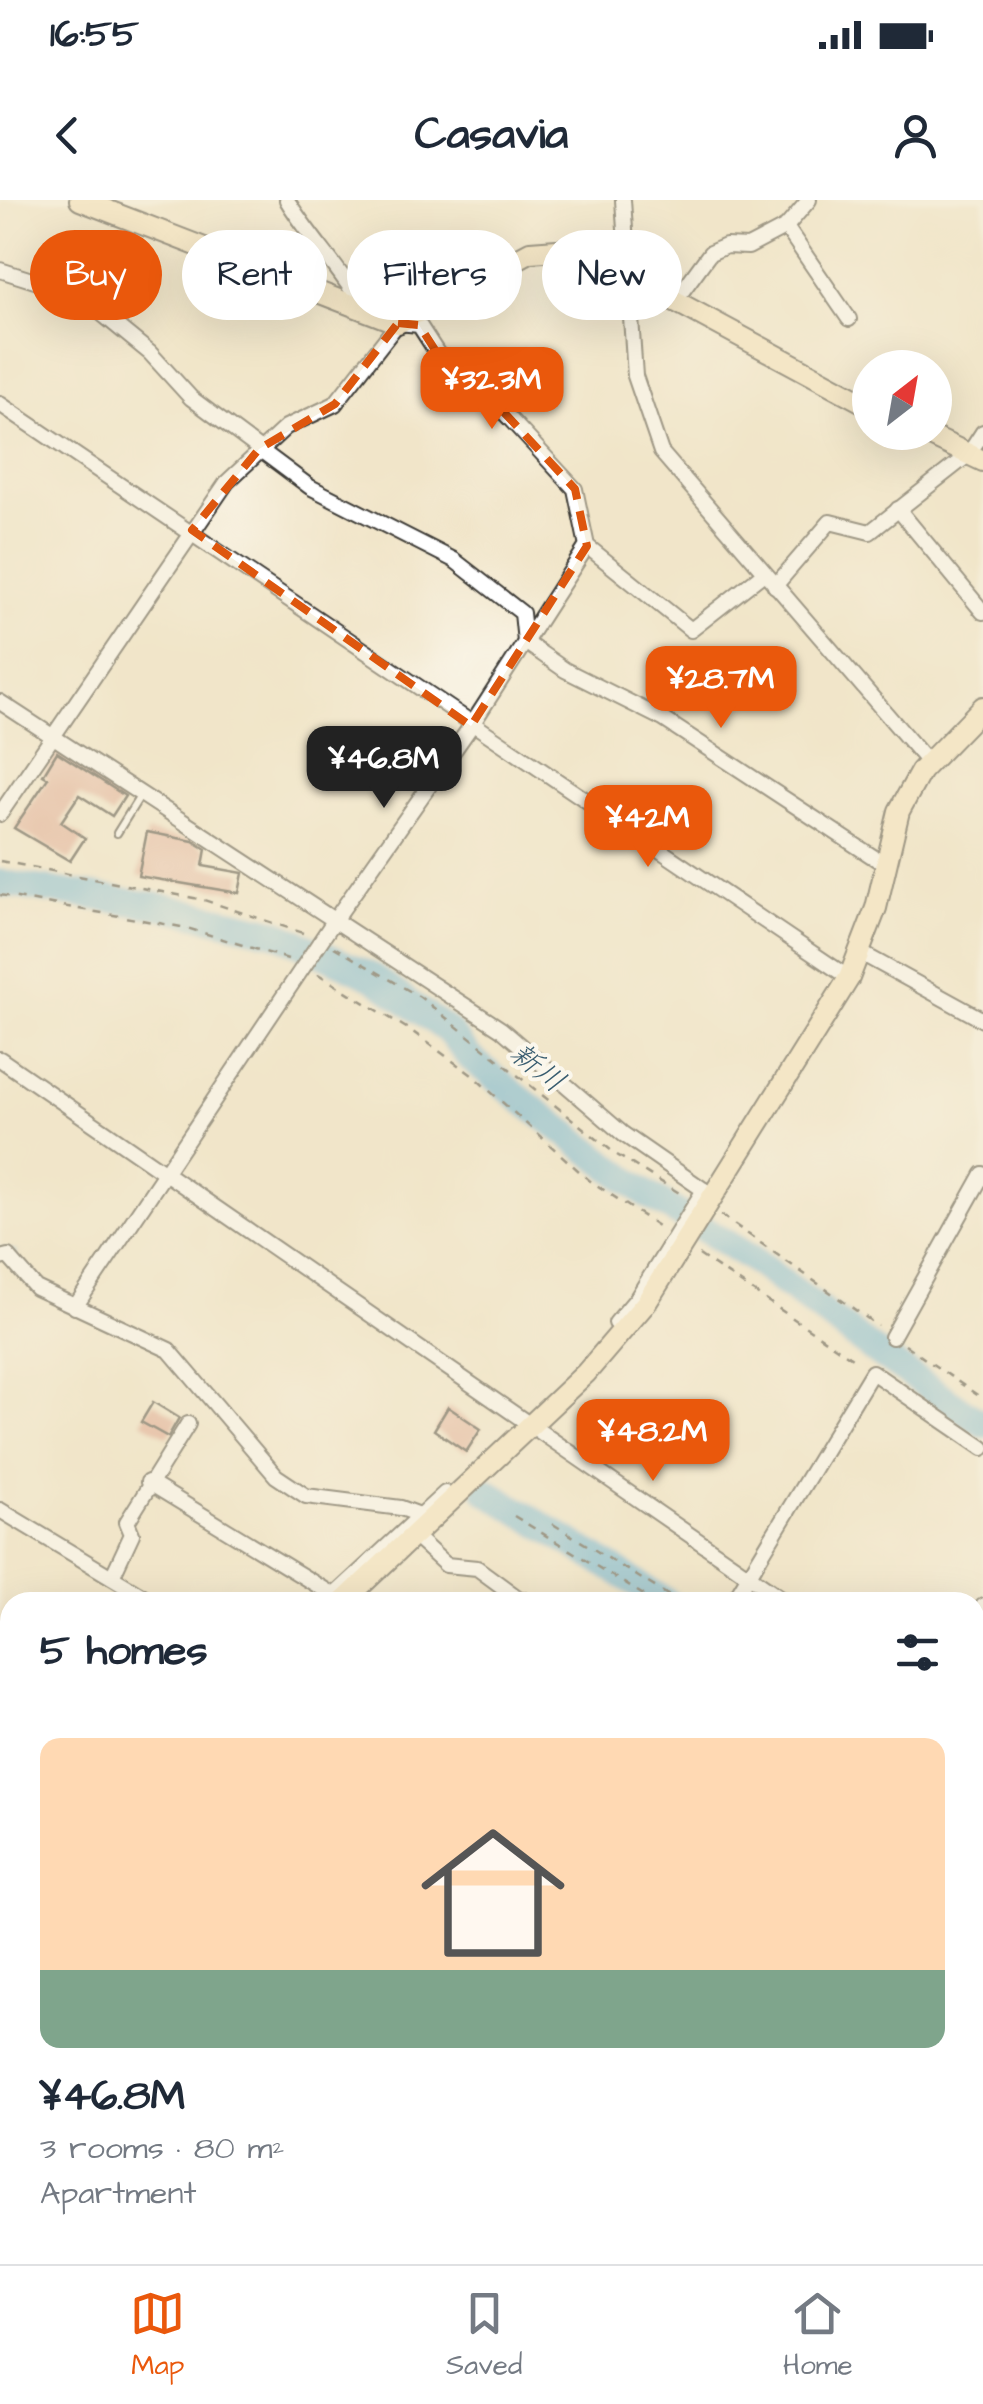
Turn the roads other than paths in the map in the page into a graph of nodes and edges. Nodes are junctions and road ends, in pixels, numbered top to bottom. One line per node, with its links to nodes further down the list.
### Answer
1 (80, 200): 11 (street)
2 (287, 200): 9 (street)
3 (623, 200): 6 (street)
4 (809, 200): 5 (street)
5 (786, 228): 10 (street); 13 (street)
6 (625, 230)
7 (542, 251): 16 (street)
8 (0, 270): 21 (street)
9 (347, 283)
10 (682, 291)
11 (347, 305)
12 (682, 305): 17 (street)
13 (849, 319)
14 (389, 320): 16 (street)
15 (631, 320): 26 (street)
16 (398, 323): 21 (street); 25 (street)
17 (852, 396)
18 (0, 404): 24 (street)
19 (983, 432): 22 (street)
20 (952, 447): 22 (street)
21 (259, 449): 24 (street); 29 (street)
22 (975, 458): 23 (street)
23 (898, 509): 27 (street); 28 (street)
24 (192, 530): 32 (street); 33 (street)
25 (586, 546): 26 (street); 29 (street)
26 (764, 573): 27 (street)
27 (776, 586): 34 (street)
28 (983, 612)
29 (525, 642): 32 (street); 38 (street)
30 (0, 702): 33 (street)
31 (983, 707): 34 (street)
32 (471, 726): 39 (street); 41 (street)
33 (51, 737): 35 (street); 36 (street)
34 (927, 762): 38 (street)
35 (141, 796): 37 (lane); 39 (street)
36 (0, 814)
37 (117, 833)
38 (887, 866): 40 (street)
39 (334, 921): 44 (street); 46 (street)
40 (861, 953): 41 (street); 42 (street)
41 (849, 978): 46 (street)
42 (983, 1020)
43 (0, 1059): 44 (street)
44 (166, 1172): 48 (street); 50 (street)
45 (983, 1174): 49 (street)
46 (706, 1199): 50 (street)
47 (3, 1258): 48 (street)
48 (75, 1308): 55 (street)
49 (892, 1336)
50 (530, 1422): 55 (street); 58 (street)
51 (188, 1424): 53 (street)
52 (983, 1448): 58 (street)
53 (148, 1482): 57 (street); 60 (street)
54 (0, 1510): 57 (street)
55 (426, 1516): 56 (street); 61 (street)
56 (413, 1535): 62 (street); 63 (street)
57 (112, 1577): 59 (street)
58 (748, 1579): 64 (street); 65 (street)
59 (137, 1592)
60 (324, 1592)
61 (345, 1592)
62 (346, 1592)
63 (510, 1592)
64 (740, 1592)
65 (770, 1592)

